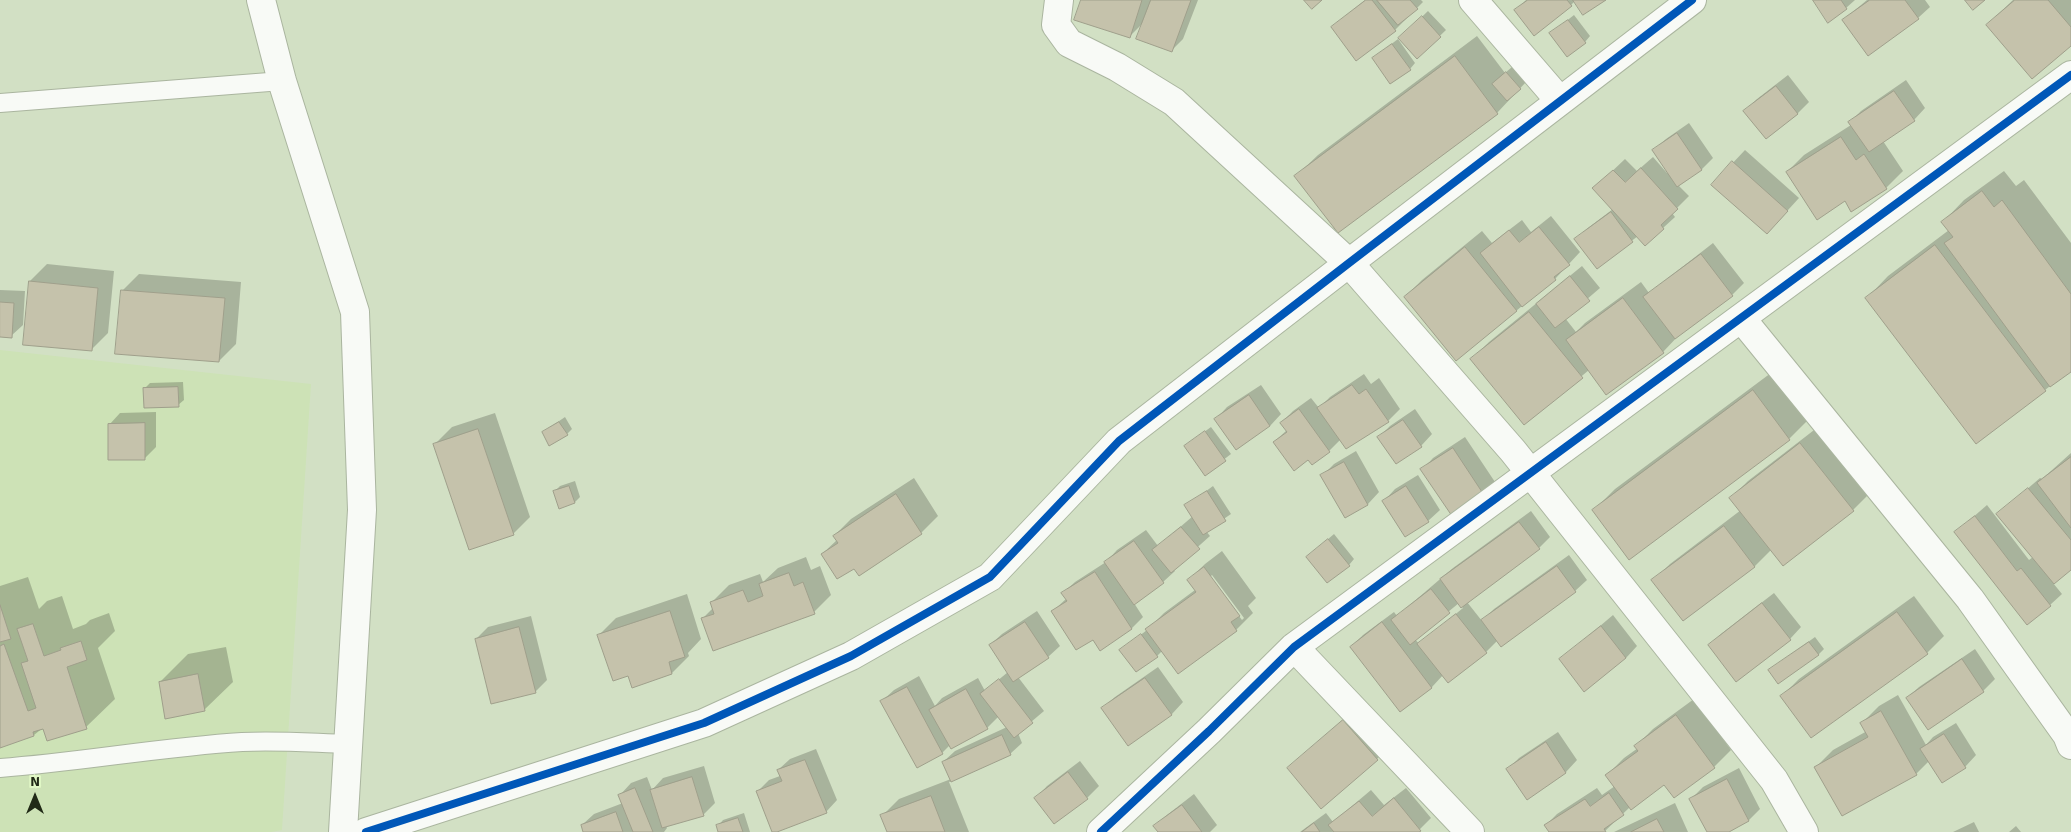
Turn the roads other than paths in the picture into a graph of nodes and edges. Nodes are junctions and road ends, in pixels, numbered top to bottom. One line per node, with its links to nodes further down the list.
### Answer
1 (262, 0): 6 (street)
2 (1059, 0): 9 (street)
3 (1473, 0): 7 (street)
4 (1692, 0): 7 (street)
5 (2071, 75): 10 (street)
6 (282, 81): 8 (lane); 14 (street)
7 (1560, 101): 9 (street)
8 (0, 103)
9 (1349, 263): 11 (street); 17 (street)
10 (1740, 318): 11 (street); 13 (street)
11 (1530, 472): 12 (street); 20 (street)
12 (1294, 647): 18 (street); 19 (street)
13 (2070, 738)
14 (348, 744): 15 (lane); 16 (street)
15 (0, 768)
16 (343, 832)
17 (366, 832)
18 (1101, 832)
19 (1470, 832)
20 (1804, 832)

